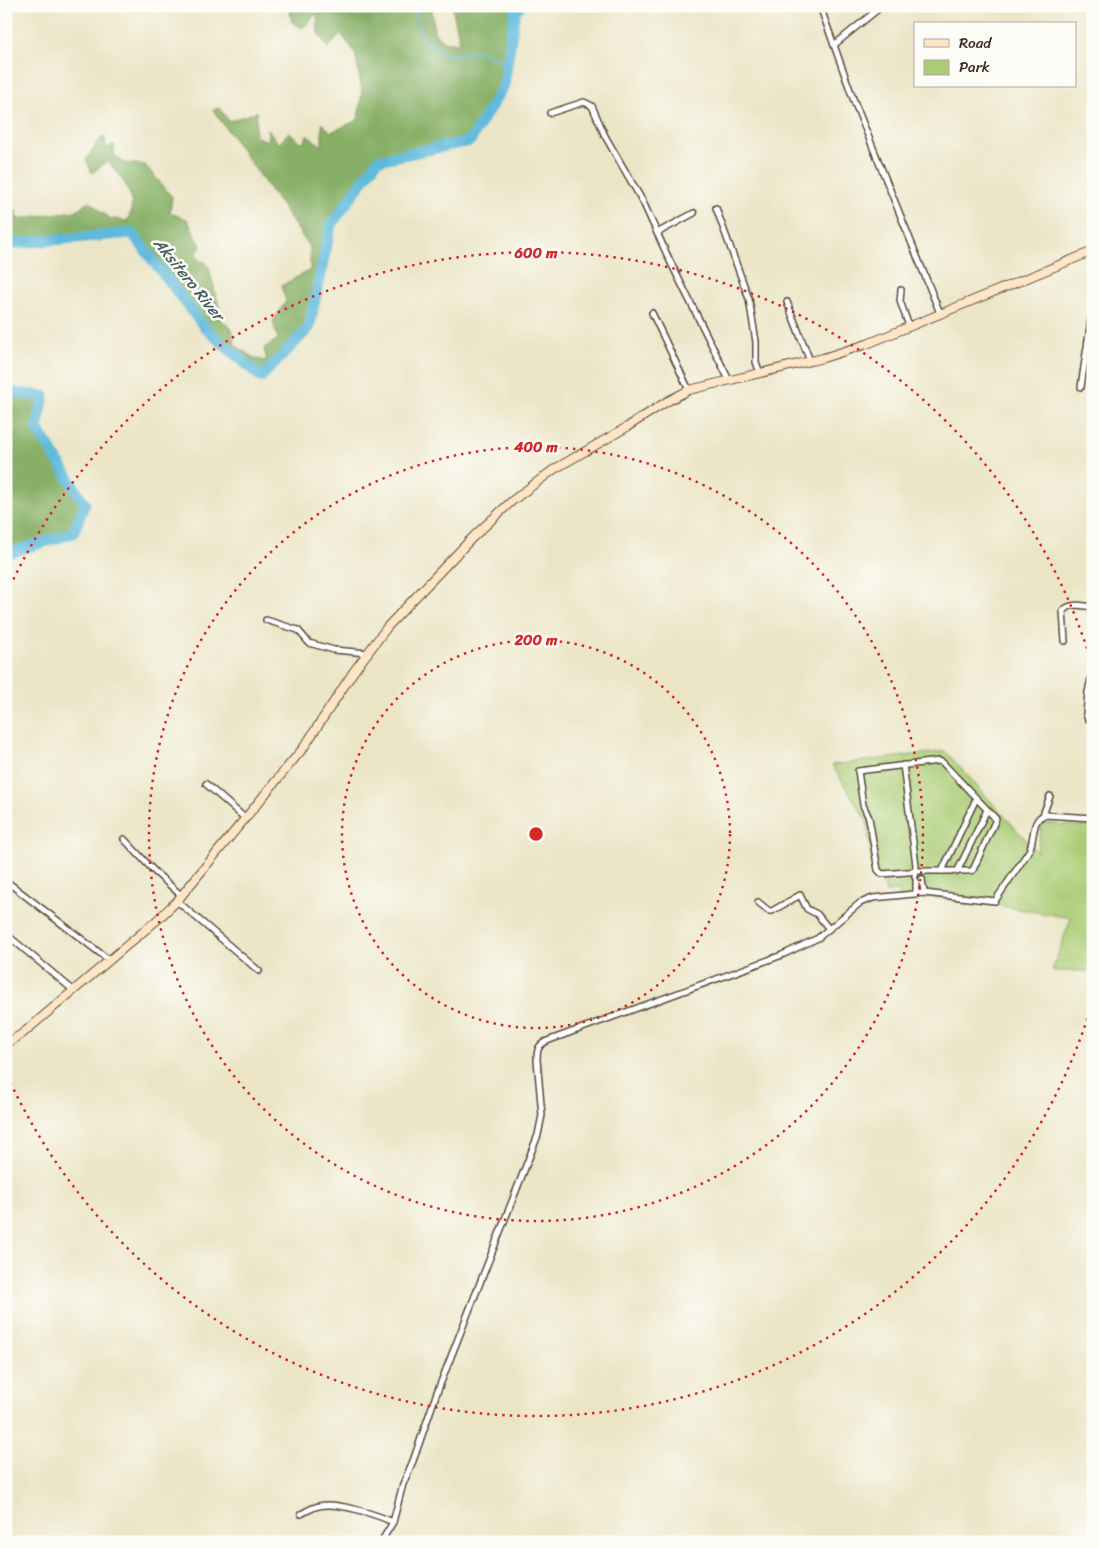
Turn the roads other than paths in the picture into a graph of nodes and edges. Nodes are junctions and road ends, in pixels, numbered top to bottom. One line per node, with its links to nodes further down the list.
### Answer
1 (820, 6): 3 (street)
2 (882, 6): 3 (street)
3 (834, 45): 13 (street)
4 (550, 113): 7 (street)
5 (716, 208): 16 (street)
6 (694, 213): 7 (street)
7 (657, 233): 17 (street)
8 (1093, 251): 13 (street)
9 (901, 290): 14 (street)
10 (786, 302): 15 (street)
11 (1093, 306): 18 (street)
12 (652, 313): 19 (street)
13 (940, 313): 14 (street)
14 (909, 326): 15 (street)
15 (810, 361): 16 (street)
16 (760, 373): 17 (street)
17 (729, 380): 19 (street)
18 (1081, 387)
19 (689, 390): 23 (street)
20 (1093, 607): 22 (street)
21 (266, 620): 23 (street)
22 (1065, 641)
23 (368, 653): 33 (street)
24 (1093, 670): 25 (street)
25 (1093, 720)
26 (903, 765): 29 (street); 37 (street); 37 (street)
27 (206, 784): 33 (street)
28 (1050, 796): 31 (street)
29 (976, 798): 30 (street); 35 (street)
30 (986, 810): 36 (street); 36 (street)
31 (1043, 815): 32 (street); 39 (street)
32 (1093, 818)
33 (246, 819): 41 (street)
34 (124, 839): 41 (street)
35 (942, 871): 36 (street); 37 (street)
36 (957, 872)
37 (918, 874): 39 (street); 40 (street)
38 (6, 881): 45 (street)
39 (924, 893): 40 (street)
40 (916, 894): 43 (street)
41 (179, 899): 45 (street); 46 (street)
42 (758, 902): 43 (street)
43 (829, 929): 50 (street)
44 (6, 934): 47 (street)
45 (110, 960): 47 (street)
46 (259, 971)
47 (73, 990): 48 (street)
48 (6, 1044)
49 (301, 1514): 50 (street)
50 (393, 1522): 51 (street)
51 (382, 1542)

